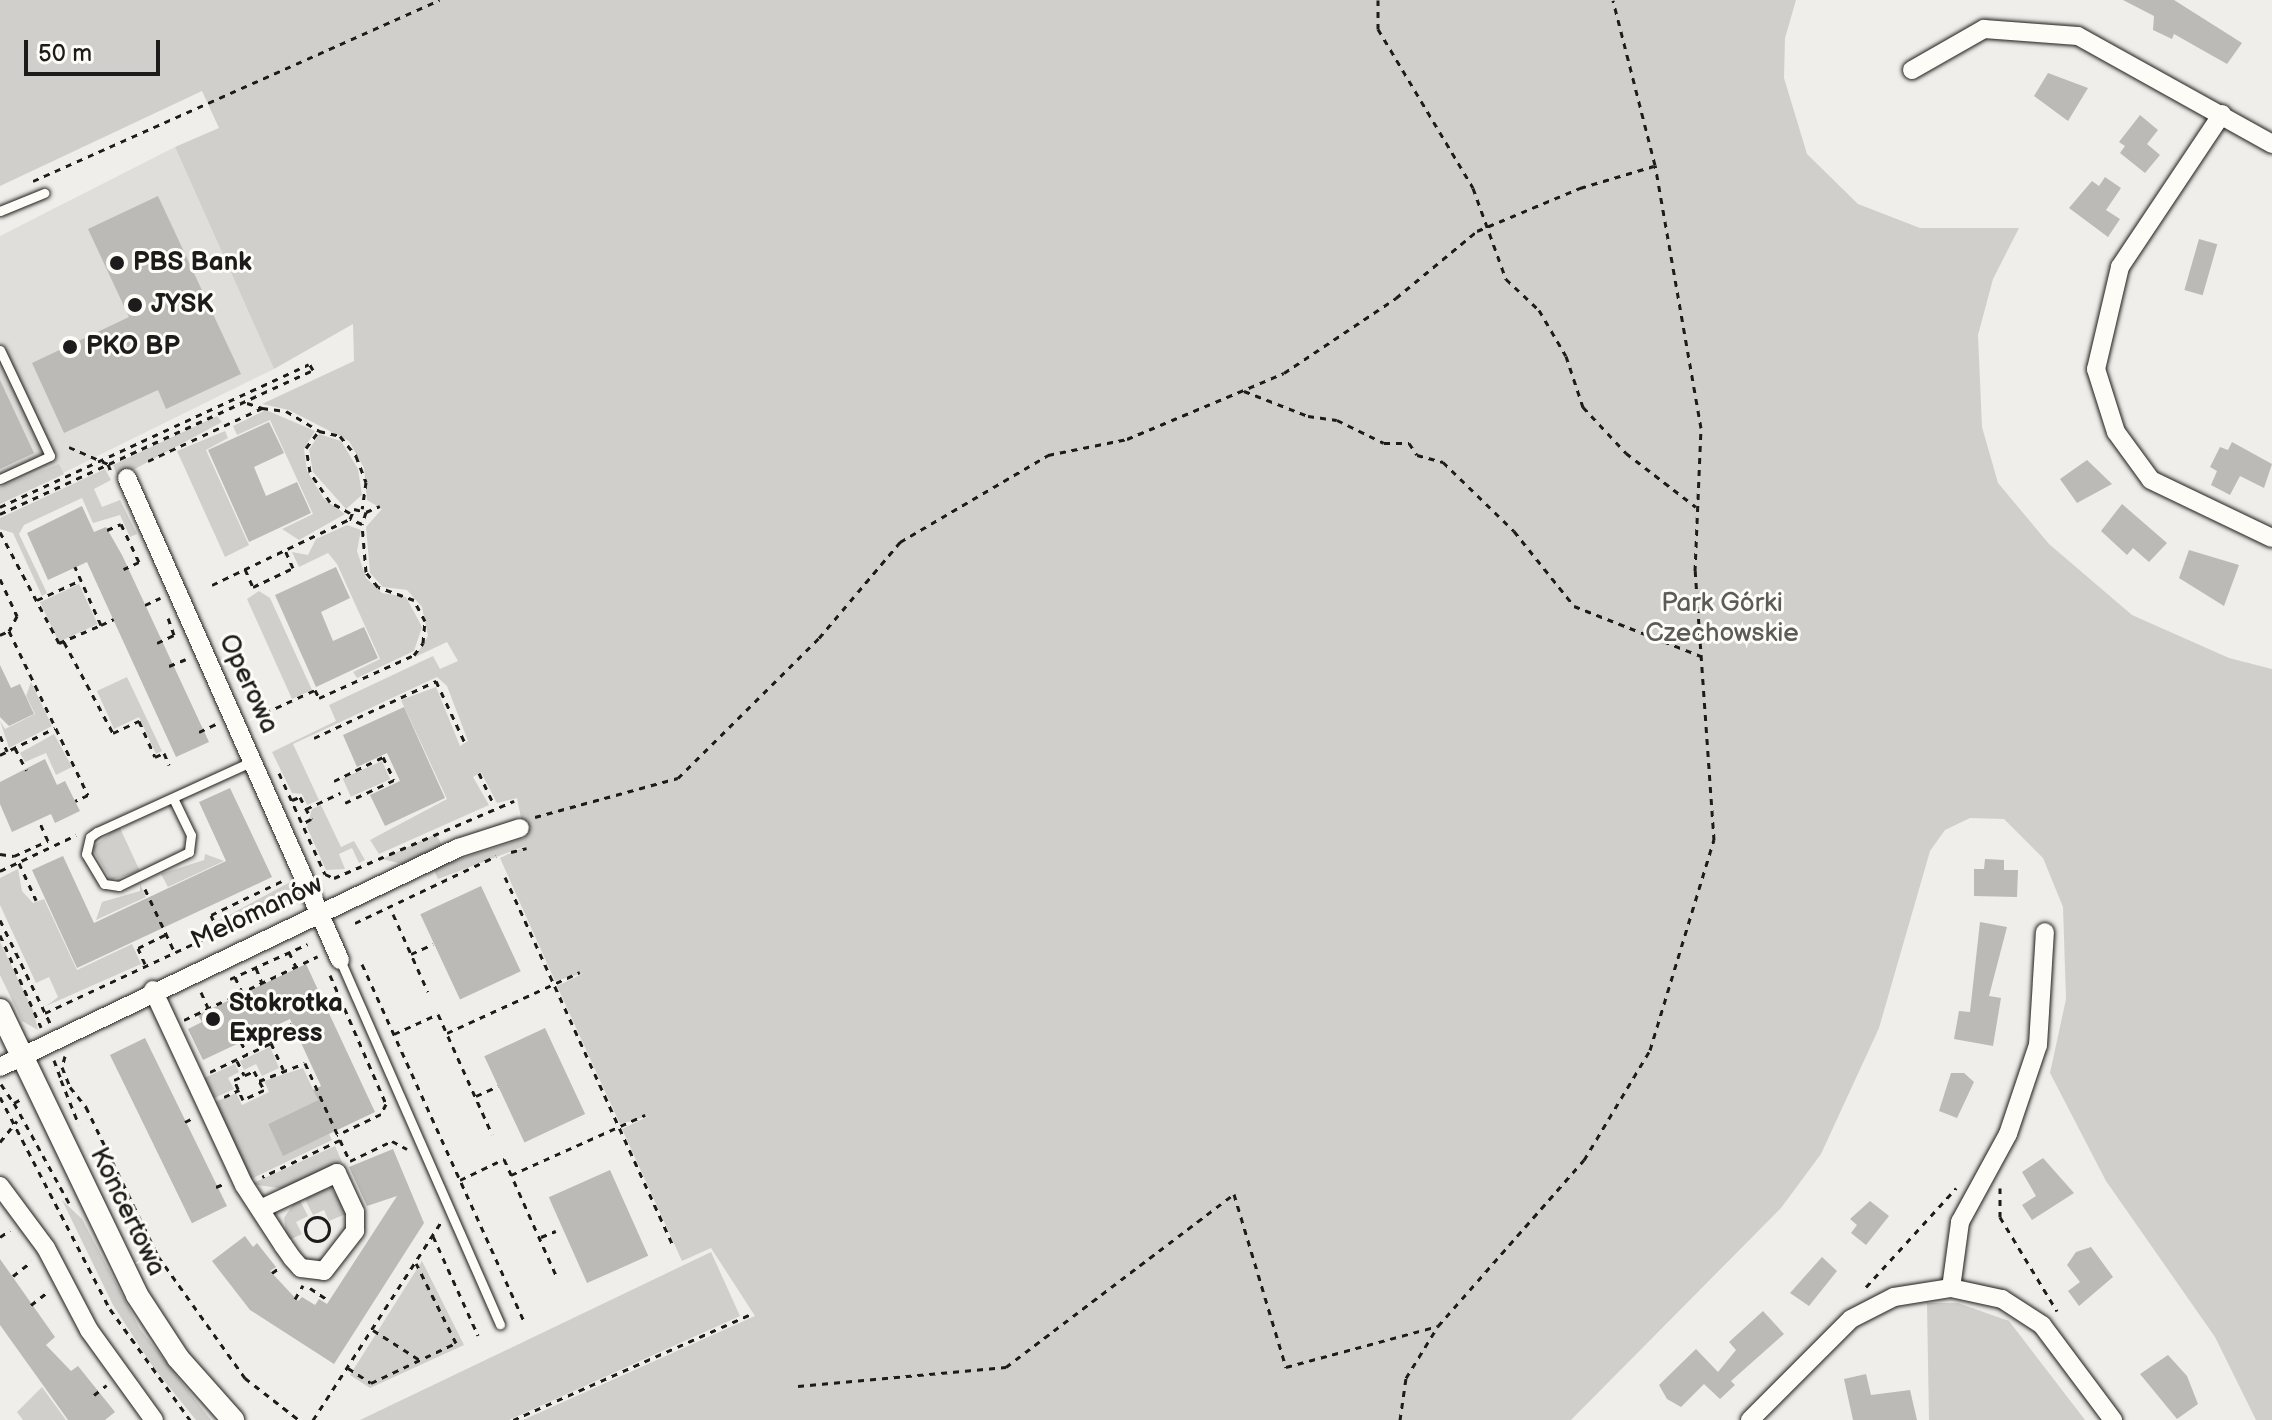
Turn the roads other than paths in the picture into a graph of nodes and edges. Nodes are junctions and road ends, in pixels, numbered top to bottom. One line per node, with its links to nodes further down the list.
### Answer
1 (1912, 70): 2 (street)
2 (2222, 114): 3 (street); 9 (street)
3 (2272, 144)
4 (44, 193): 5 (lane)
5 (0, 211)
6 (0, 350): 8 (lane)
7 (127, 478): 10 (street, Operowa)
8 (0, 479)
9 (2272, 538)
10 (264, 759): 11 (lane); 13 (street, Operowa)
11 (173, 798): 11 (lane)
12 (520, 828): 13 (street, Melomanów)
13 (322, 911): 15 (street, Operowa); 16 (street, Melomanów)
14 (2045, 932): 22 (street)
15 (330, 962): 23 (lane)
16 (153, 990): 18 (street, Melomanów); 21 (street)
17 (0, 1010): 18 (street, Koncertowa)
18 (20, 1054): 19 (street, Melomanów); 25 (street, Koncertowa)
19 (0, 1067)
20 (0, 1186): 24 (street)
21 (260, 1209): 21 (street)
22 (1951, 1288): 26 (street); 27 (street)
23 (500, 1324)
24 (154, 1420)
25 (233, 1420)
26 (1750, 1420)
27 (2113, 1420)

